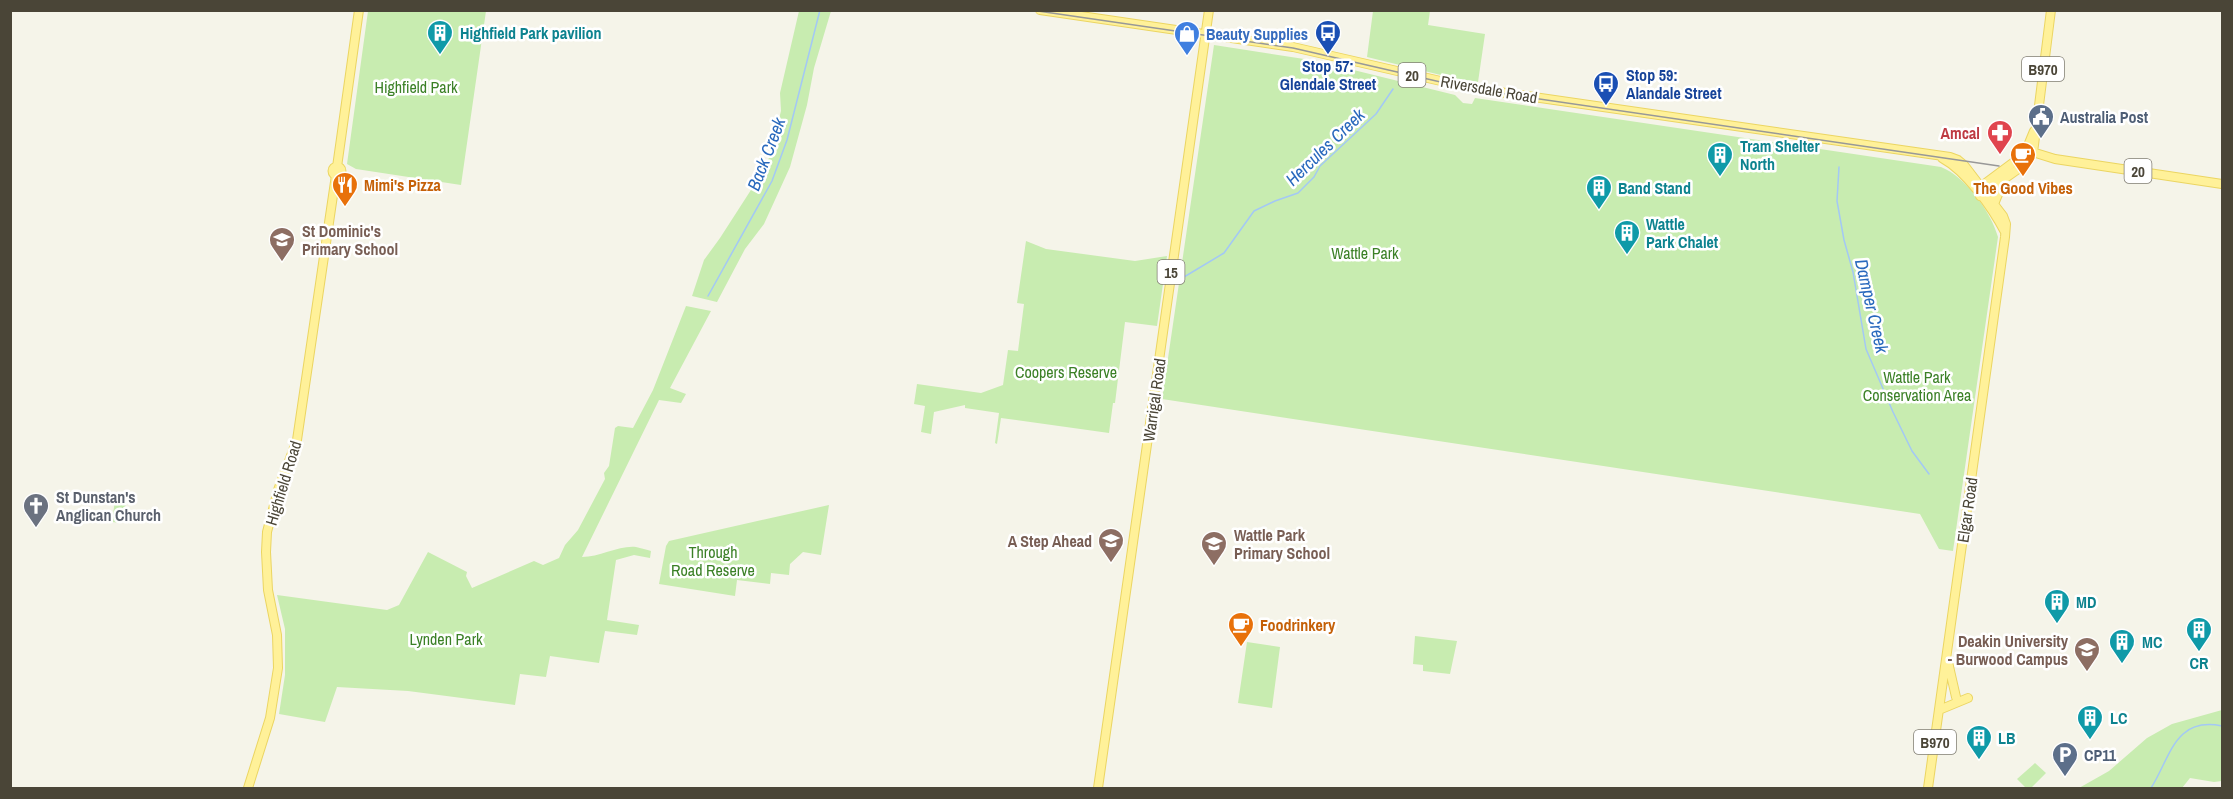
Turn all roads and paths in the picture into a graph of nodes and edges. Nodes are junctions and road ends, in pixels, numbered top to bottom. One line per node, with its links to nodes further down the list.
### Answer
1 (359, 10): 19 (main road, Highfield Road)
2 (1040, 10): 5 (main road, Riversdale Road / 20)
3 (1209, 10): 5 (main road, Warrigal Road / 15)
4 (2051, 10): 6 (main road, B970)
5 (1206, 34): 7 (main road, Riversdale Road / 20); 20 (main road, Warrigal Road / 15)
6 (2028, 153): 9 (main road); 10 (main road); 11 (main road, 20)
7 (1940, 157): 8 (main road, Riversdale Road / 20); 12 (main road, Riversdale Road / 20)
8 (1973, 176): 10 (main road); 12 (main road, Riversdale Road / 20)
9 (2004, 179): 12 (main road); 13 (main road)
10 (1990, 180): 12 (main road)
11 (2223, 184)
12 (1981, 191): 13 (main road, Elgar Road / B970); 14 (main road)
13 (1994, 204): 14 (main road, Elgar Road / B970)
14 (2005, 232): 15 (main road, Elgar Road / B970)
15 (1946, 658): 16 (main road); 18 (main road, Elgar Road / B970)
16 (1956, 697)
17 (1968, 698): 18 (main road)
18 (1939, 710): 21 (main road, Elgar Road / B970)
19 (248, 789)
20 (1098, 789)
21 (1928, 789)

